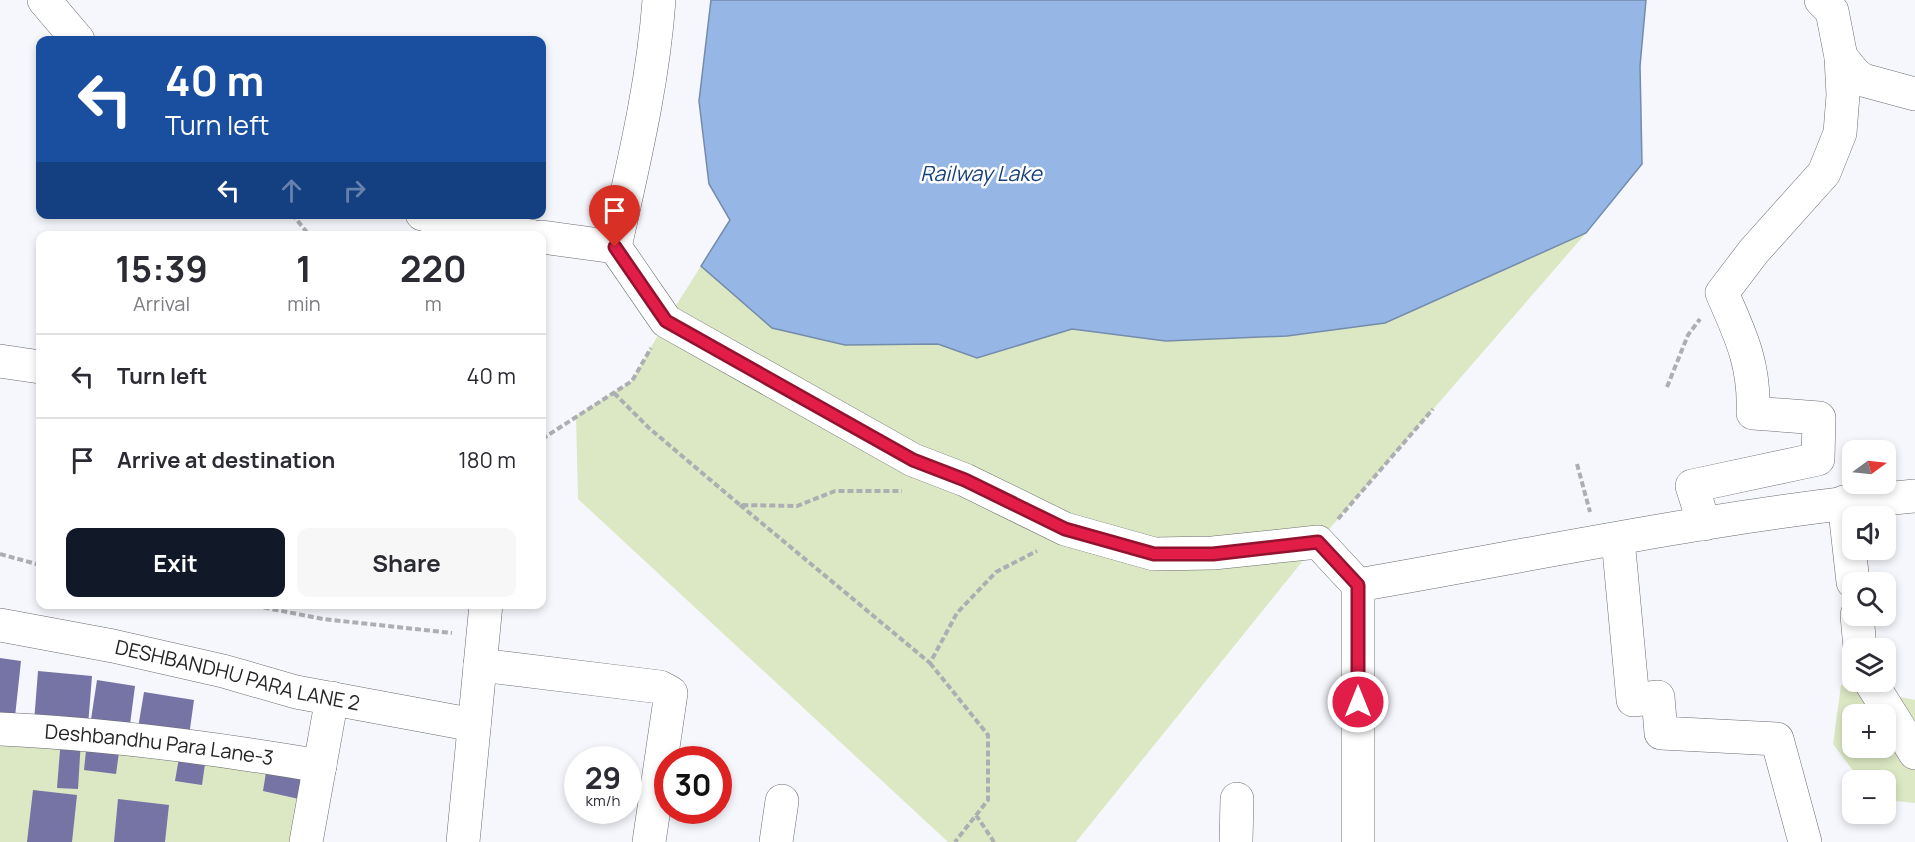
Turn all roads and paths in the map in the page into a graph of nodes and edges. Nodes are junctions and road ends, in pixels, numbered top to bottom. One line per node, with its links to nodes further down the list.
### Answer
1 (44, 0): 4 (street)
2 (660, 0): 12 (street)
3 (1821, 0): 5 (street)
4 (75, 36)
5 (1841, 57): 6 (street); 13 (street)
6 (1915, 94)
7 (296, 219): 9 (path)
8 (443, 219): 10 (street)
9 (306, 231)
10 (497, 231)
11 (546, 238): 12 (street)
12 (615, 247): 14 (street)
13 (1722, 293): 17 (path); 26 (street)
14 (666, 321): 18 (path); 27 (street)
15 (0, 361): 16 (street)
16 (36, 366)
17 (1667, 387)
18 (614, 393): 20 (path); 25 (path)
19 (1433, 409): 29 (path)
20 (546, 436)
21 (1577, 464): 28 (path)
22 (911, 490): 25 (path)
23 (1915, 496): 24 (street)
24 (1844, 502): 26 (street); 32 (street)
25 (740, 505): 38 (path)
26 (1704, 524): 28 (street)
27 (1065, 529): 29 (street); 38 (path)
28 (1608, 540): 33 (street); 56 (street)
29 (1318, 542): 33 (street)
30 (0, 554): 31 (path)
31 (36, 563)
32 (1852, 572)
33 (1358, 585): 55 (street)
34 (272, 609): 37 (path)
35 (485, 609): 37 (street)
36 (0, 625): 40 (street, DESHBANDHU PARA LANE 2)
37 (481, 651): 41 (street); 50 (street)
38 (930, 663): 47 (path)
39 (1877, 692): 43 (street)
40 (332, 698): 41 (street, DESHBANDHU PARA LANE 2); 44 (street)
41 (474, 725): 49 (street)
42 (0, 729): 44 (street, Deshbandhu Para Lane-3)
43 (1915, 753)
44 (320, 766): 48 (street)
45 (1237, 799): 54 (street)
46 (782, 801): 51 (street)
47 (976, 815): 52 (path); 53 (path)
48 (306, 842)
49 (463, 842)
50 (649, 842)
51 (776, 842)
52 (955, 842)
53 (994, 842)
54 (1236, 842)
55 (1358, 842)
56 (1805, 842)

